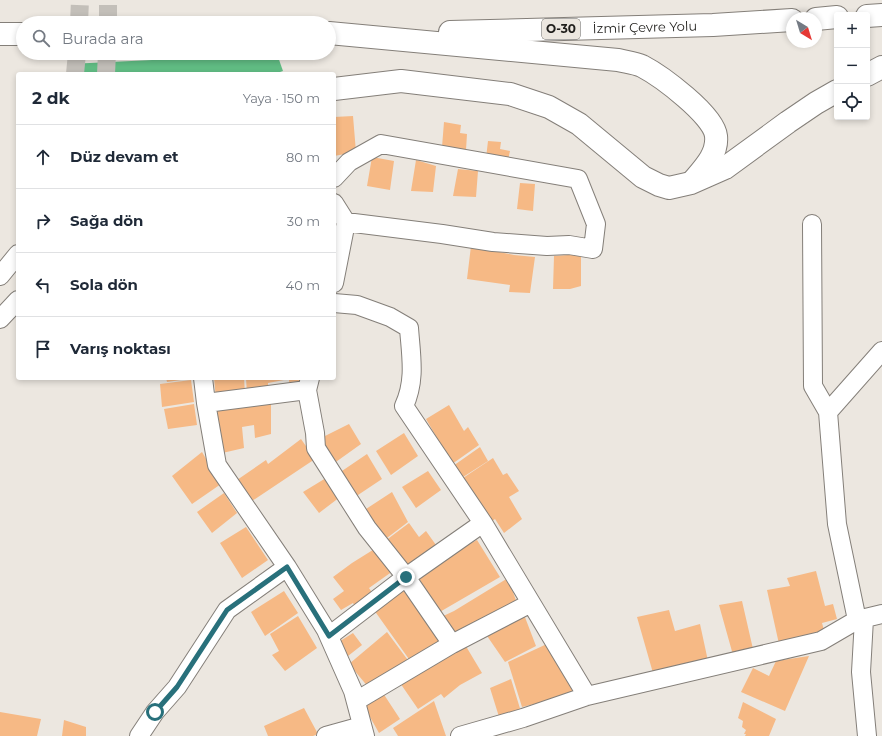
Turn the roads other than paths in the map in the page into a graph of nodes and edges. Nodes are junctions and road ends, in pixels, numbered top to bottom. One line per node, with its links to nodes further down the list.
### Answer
1 (882, 15): 2 (highway)
2 (870, 16)
3 (834, 18): 4 (highway)
4 (822, 19)
5 (786, 20): 6 (highway, İzmir Çevre Yolu / O-30)
6 (336, 32)
7 (336, 33): 15 (highway)
8 (0, 34): 9 (highway)
9 (16, 34)
10 (882, 66): 11 (highway)
11 (870, 73)
12 (336, 89): 15 (highway)
13 (834, 93): 15 (highway)
14 (336, 176): 17 (street)
15 (691, 183)
16 (336, 206): 17 (street)
17 (346, 222): 20 (street)
18 (812, 224): 29 (street)
19 (16, 256): 21 (street)
20 (336, 273)
21 (0, 276)
22 (16, 302): 24 (street)
23 (336, 303): 30 (street)
24 (0, 319)
25 (882, 351): 29 (street)
26 (203, 380): 28 (street)
27 (309, 384): 28 (street); 32 (street)
28 (206, 403): 31 (street)
29 (828, 412): 35 (street)
30 (483, 523): 32 (street); 33 (street)
31 (287, 567): 36 (street); 41 (street)
32 (406, 577): 36 (street); 37 (street)
33 (531, 603): 37 (street); 38 (street)
34 (882, 614): 35 (street)
35 (860, 620): 38 (street); 44 (street)
36 (329, 636): 39 (street)
37 (452, 644): 39 (street)
38 (588, 696): 43 (street)
39 (356, 701): 40 (street)
40 (363, 731): 42 (street)
41 (138, 736)
42 (326, 736)
43 (460, 736)
44 (867, 736)

